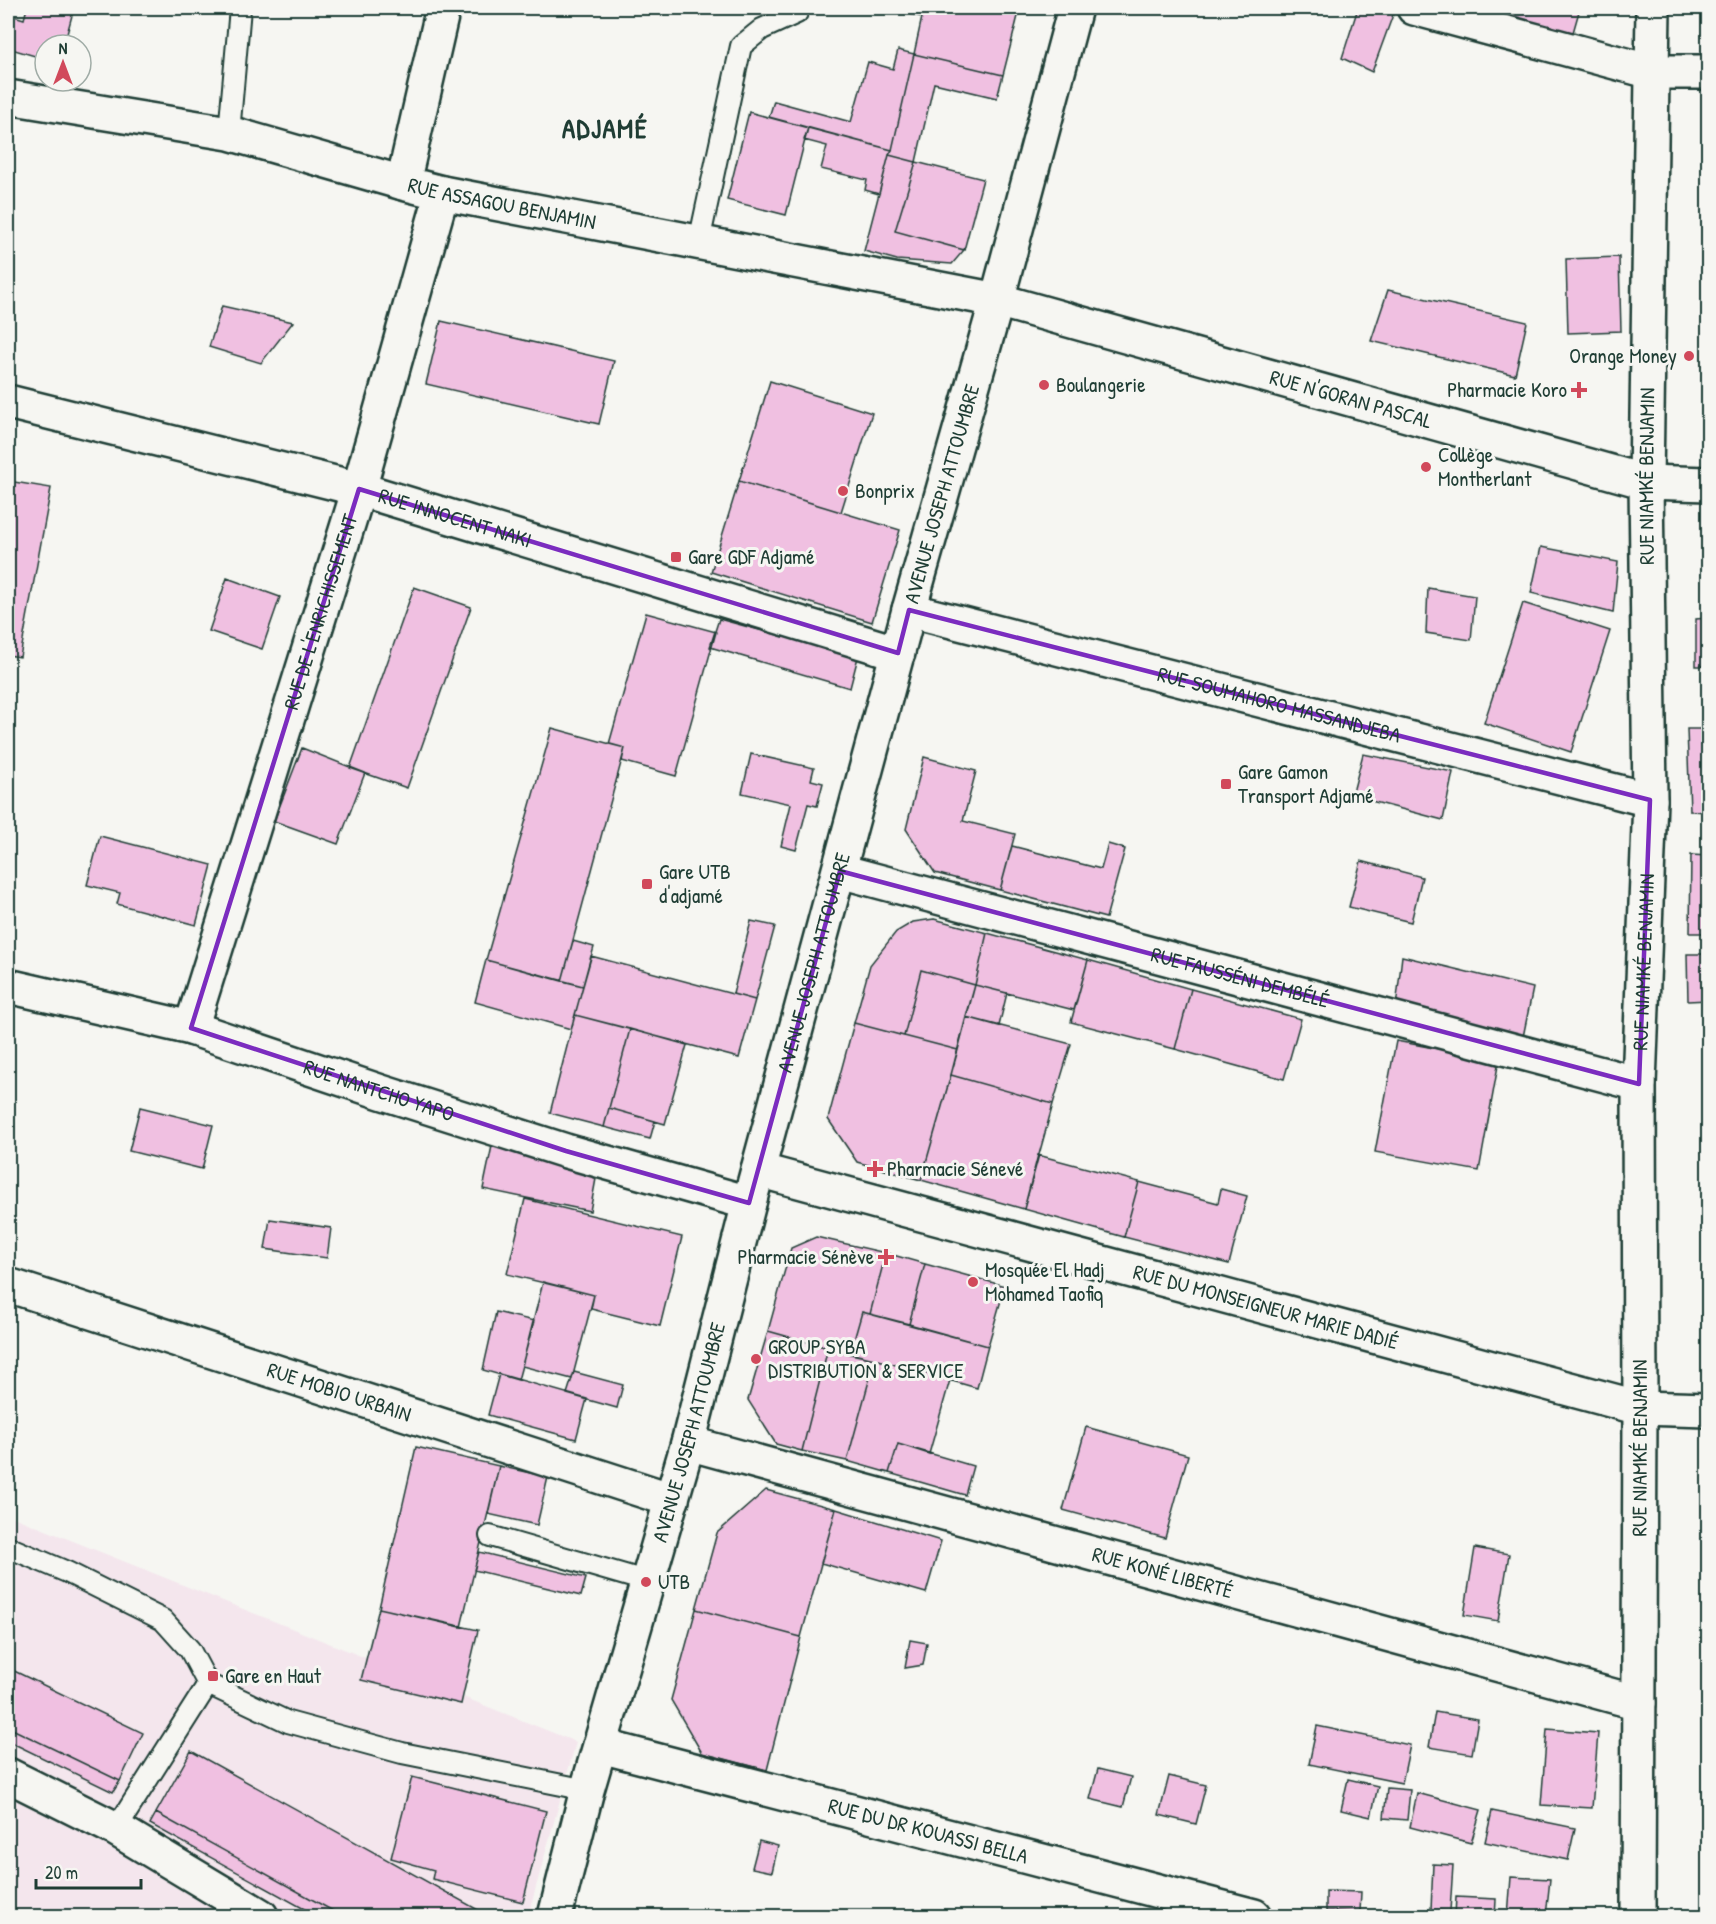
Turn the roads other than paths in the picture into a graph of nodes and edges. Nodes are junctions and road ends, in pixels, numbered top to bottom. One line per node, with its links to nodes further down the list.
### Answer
1 (240, 8): 10 (lane)
2 (443, 8): 11 (street)
3 (1075, 8): 14 (street, AVENUE JOSEPH ATTOUMBRE)
4 (1414, 8): 7 (street)
5 (1653, 8): 7 (street, RUE NIAMKÉ BENJAMIN)
6 (797, 13): 13 (lane)
7 (1652, 72): 8 (street); 16 (street, RUE NIAMKÉ BENJAMIN)
8 (1708, 72)
9 (8, 97): 10 (street, RUE ASSAGOU BENJAMIN)
10 (229, 133): 11 (street, RUE ASSAGOU BENJAMIN)
11 (403, 183): 12 (street, RUE ASSAGOU BENJAMIN)
12 (442, 193): 13 (street, RUE ASSAGOU BENJAMIN); 18 (street, RUE DE L'ENRICHISSEMENT)
13 (699, 242): 14 (street, RUE ASSAGOU BENJAMIN)
14 (997, 300): 16 (street, RUE N'GORAN PASCAL); 19 (street, AVENUE JOSEPH ATTOUMBRE)
15 (8, 402): 18 (street, RUE INNOCENT NAKI)
16 (1646, 482): 17 (street, RUE N'GORAN PASCAL); 21 (street, RUE NIAMKÉ BENJAMIN)
17 (1708, 484)
18 (359, 489): 20 (street, RUE INNOCENT NAKI); 24 (street, RUE DE L'ENRICHISSEMENT)
19 (909, 610): 20 (street, AVENUE JOSEPH ATTOUMBRE); 21 (street, RUE SOUMAHORO MASSANDJEBA)
20 (898, 653): 22 (street, AVENUE JOSEPH ATTOUMBRE)
21 (1650, 800): 25 (street, RUE NIAMKÉ BENJAMIN)
22 (840, 871): 25 (street, RUE FAUSSÉNI DEMBÉLÉ); 26 (street, AVENUE JOSEPH ATTOUMBRE)
23 (8, 986): 24 (street, RUE NANTCHO YAPO)
24 (191, 1028): 27 (street, RUE NANTCHO YAPO)
25 (1639, 1084): 29 (street, RUE NIAMKÉ BENJAMIN)
26 (758, 1170): 27 (street, AVENUE JOSEPH ATTOUMBRE); 29 (street, RUE DU MONSEIGNEUR MARIE DADIÉ)
27 (749, 1203): 31 (street, AVENUE JOSEPH ATTOUMBRE)
28 (8, 1286): 32 (street, RUE MOBIO URBAIN)
29 (1641, 1408): 30 (street, RUE DU MONSEIGNEUR MARIE DADIÉ); 37 (street, RUE NIAMKÉ BENJAMIN)
30 (1708, 1410)
31 (688, 1443): 32 (street, AVENUE JOSEPH ATTOUMBRE); 37 (street, RUE KONÉ LIBERTÉ)
32 (672, 1500): 35 (street, AVENUE JOSEPH ATTOUMBRE)
33 (490, 1536): 35 (lane)
34 (8, 1547): 36 (lane)
35 (649, 1582): 38 (street, AVENUE JOSEPH ATTOUMBRE)
36 (208, 1684): 40 (lane); 41 (lane)
37 (1639, 1703): 45 (street, RUE NIAMKÉ BENJAMIN)
38 (601, 1746): 40 (street, AVENUE JOSEPH ATTOUMBRE); 44 (street, RUE DU DR KOUASSI BELLA)
39 (8, 1775): 41 (street)
40 (587, 1790): 43 (street, AVENUE JOSEPH ATTOUMBRE)
41 (116, 1829): 42 (street)
42 (261, 1917)
43 (555, 1917)
44 (1254, 1917)
45 (1638, 1917)

